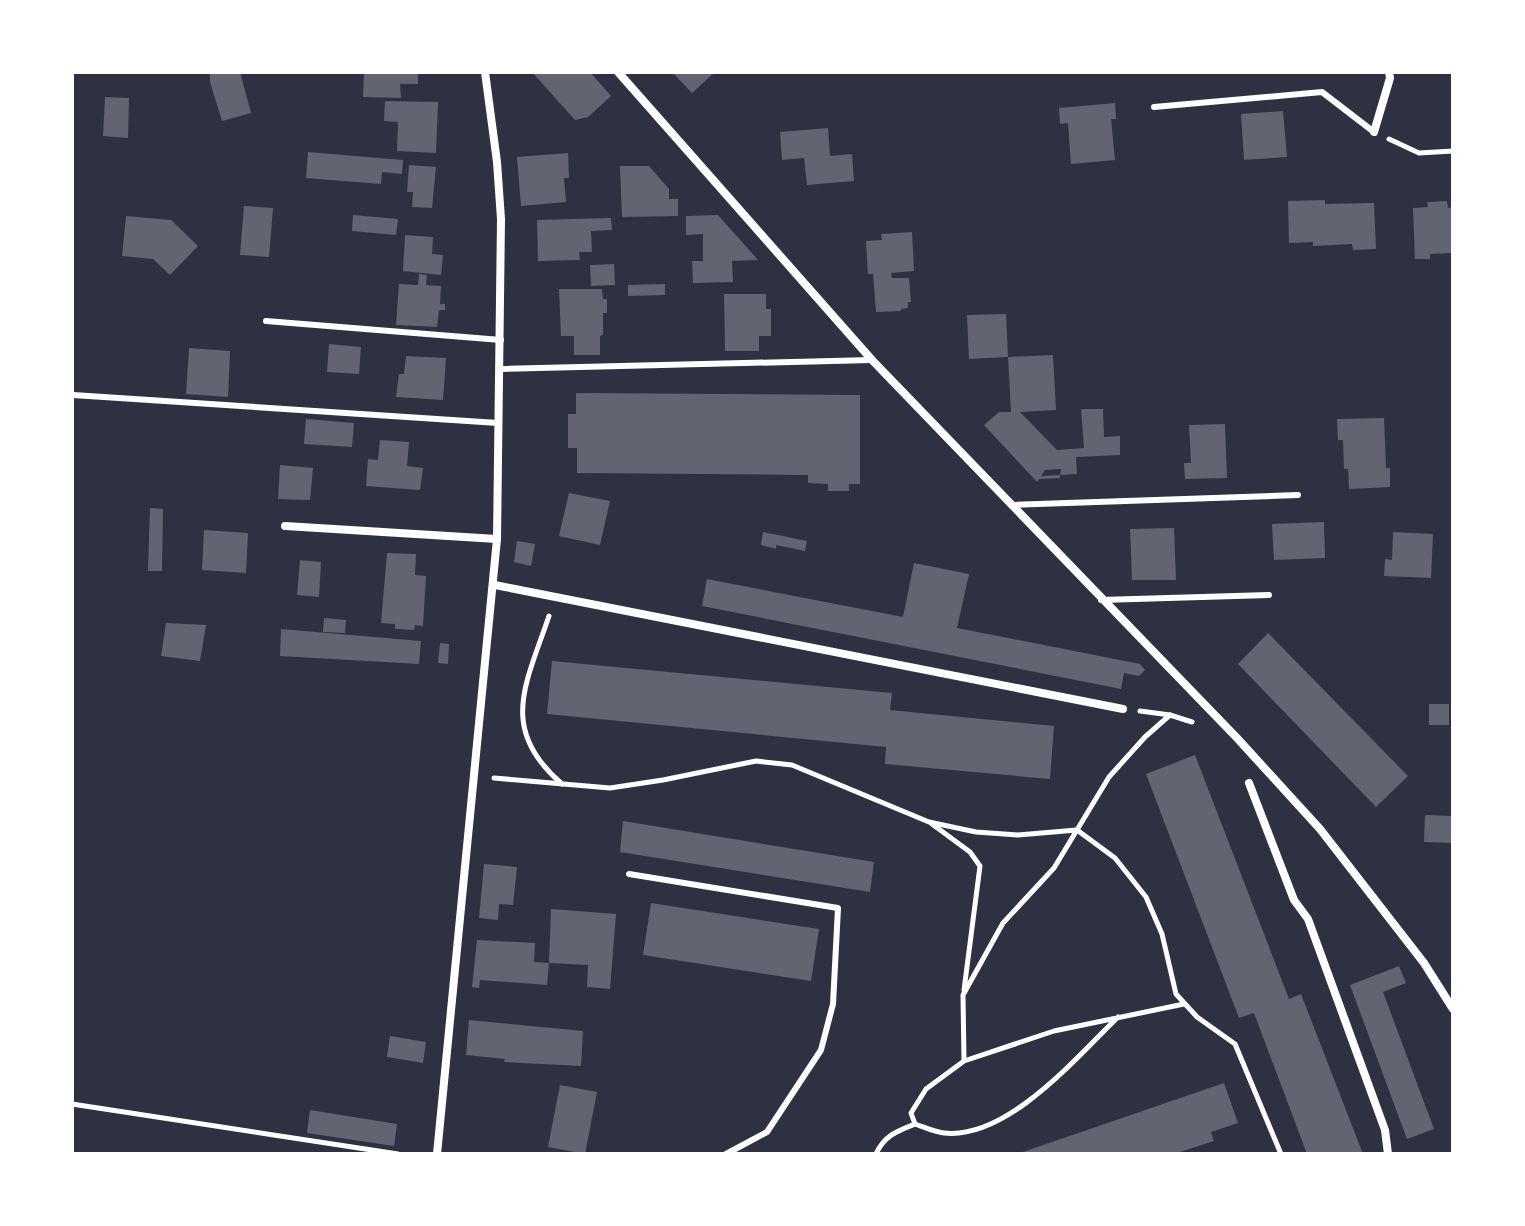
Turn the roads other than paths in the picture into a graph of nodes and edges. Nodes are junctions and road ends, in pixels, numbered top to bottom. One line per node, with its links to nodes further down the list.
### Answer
1 (485, 72): 7 (street)
2 (618, 72): 8 (street)
3 (1389, 72): 5 (street)
4 (1154, 107): 5 (lane)
5 (1374, 132)
6 (266, 321): 7 (lane)
7 (501, 340): 9 (street)
8 (872, 360): 9 (lane); 13 (street)
9 (500, 369): 11 (street)
10 (73, 395): 11 (lane)
11 (498, 423): 15 (street)
12 (1298, 495): 13 (lane)
13 (1011, 505): 18 (street)
14 (285, 526): 15 (street)
15 (497, 539): 16 (street)
16 (495, 585): 19 (street); 23 (street)
17 (1269, 595): 18 (lane)
18 (1101, 600): 22 (street)
19 (1123, 709)
20 (1249, 783): 25 (street)
21 (629, 874): 24 (lane)
22 (1453, 1009)
23 (437, 1154)
24 (726, 1154)
25 (1388, 1154)

